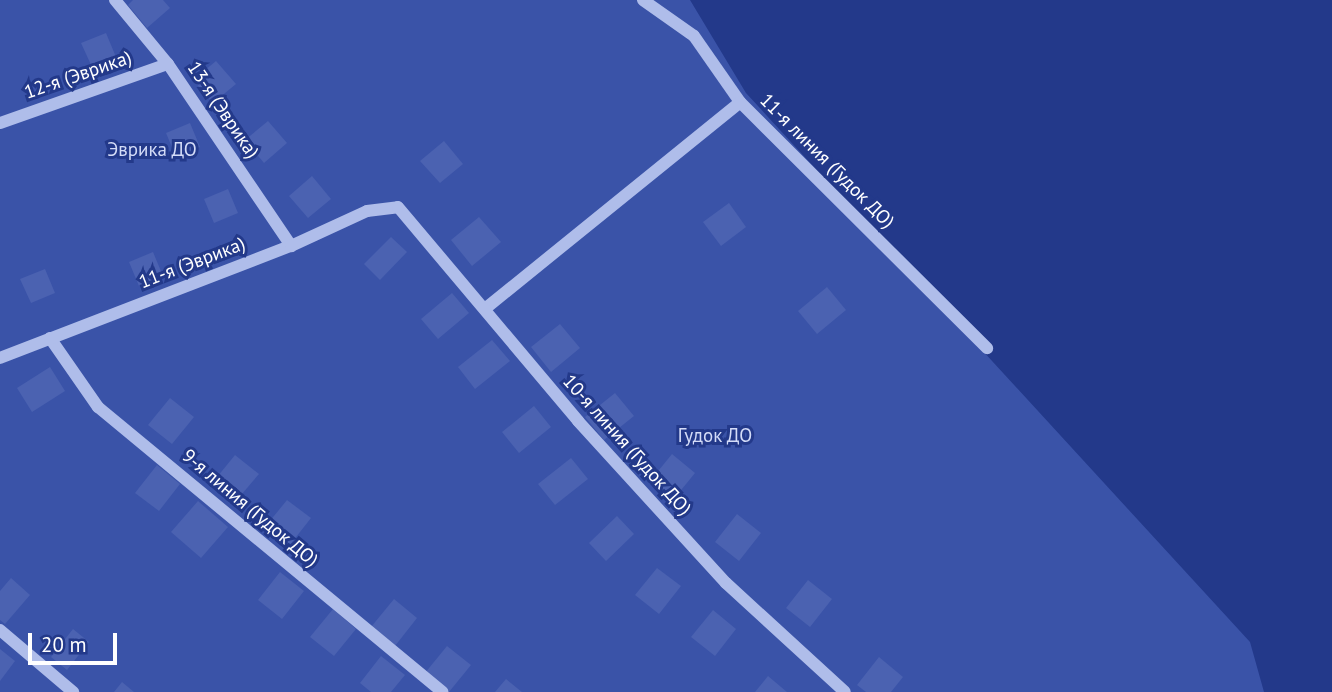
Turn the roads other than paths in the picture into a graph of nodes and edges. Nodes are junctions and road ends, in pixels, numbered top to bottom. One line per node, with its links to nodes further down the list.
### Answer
1 (115, 0): 3 (lane, 13-я (Эврика))
2 (643, 0): 4 (lane, 11-я линия (Гудок ДО))
3 (168, 64): 5 (lane, 12-я (Эврика)); 7 (lane, 13-я (Эврика))
4 (740, 102): 8 (lane); 10 (lane, 11-я линия (Гудок ДО))
5 (0, 123)
6 (398, 207): 7 (lane, 11-я (Эврика)); 8 (lane, 10-я линия (Гудок ДО))
7 (291, 246): 9 (lane, 11-я (Эврика))
8 (486, 308): 15 (lane, 10-я линия (Гудок ДО))
9 (50, 338): 11 (lane, 11-я (Эврика)); 14 (lane, 9-я линия (Гудок ДО))
10 (987, 348)
11 (0, 358)
12 (0, 630): 13 (lane)
13 (73, 692)
14 (442, 692)
15 (845, 692)

